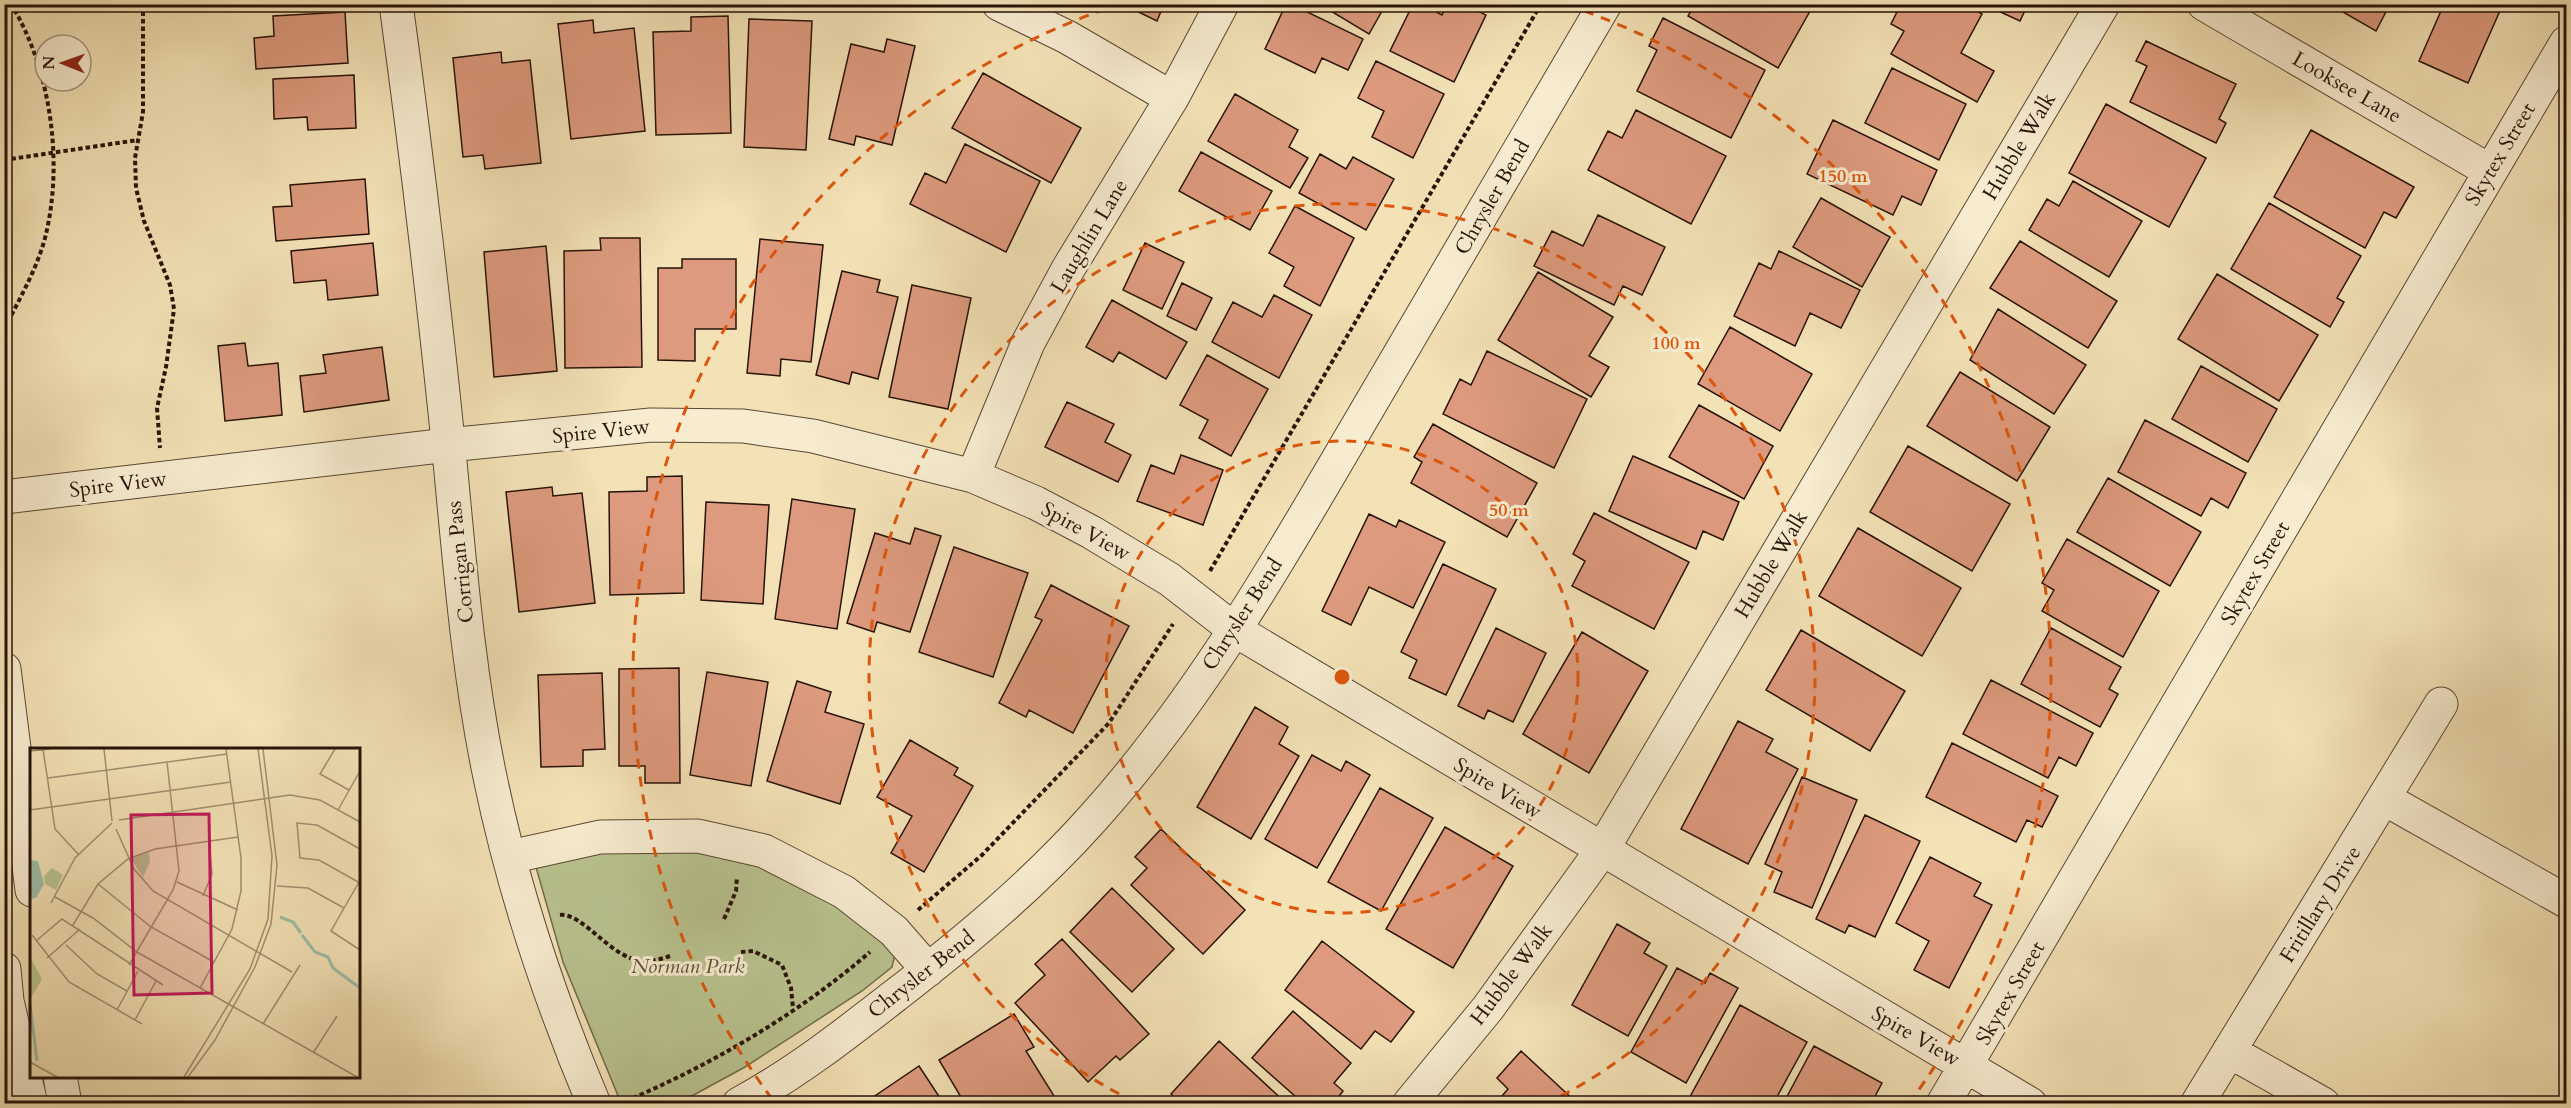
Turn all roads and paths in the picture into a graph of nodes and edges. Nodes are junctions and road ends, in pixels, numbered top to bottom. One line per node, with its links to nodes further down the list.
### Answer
1 (11, 4): 13 (path)
2 (142, 4): 12 (path)
3 (396, 4): 17 (street, Corrigan Pass)
4 (999, 4): 11 (street)
5 (1222, 4): 11 (street, Laughlin Lane)
6 (1541, 4): 21 (path)
7 (1605, 4): 23 (street, Chrysler Bend)
8 (2103, 4): 28 (street, Hubble Walk)
9 (2204, 4): 15 (street, Looksee Lane)
10 (2566, 43): 15 (street, Skytex Street)
11 (1172, 98): 19 (street, Laughlin Lane)
12 (138, 140): 13 (path); 18 (path)
13 (52, 153): 14 (path); 16 (path)
14 (4, 160)
15 (2490, 171): 41 (street, Skytex Street)
16 (8, 322)
17 (448, 445): 19 (street, Spire View); 20 (street, Spire View); 29 (street, Corrigan Pass)
18 (160, 448)
19 (973, 476): 23 (street, Spire View)
20 (4, 497)
21 (1206, 578)
22 (1176, 620): 34 (path)
23 (1234, 630): 28 (street, Spire View); 38 (street, Chrysler Bend)
24 (4, 669): 30 (street)
25 (2441, 704): 26 (street, Fritillary Drive)
26 (2385, 799): 31 (street); 40 (street, Fritillary Drive)
27 (745, 847): 29 (street); 33 (path); 34 (street)
28 (1602, 850): 41 (street, Spire View); 48 (street, Hubble Walk)
29 (510, 857): 46 (street, Corrigan Pass)
30 (30, 874)
31 (2566, 901)
32 (556, 917): 36 (path)
33 (724, 919)
34 (894, 931): 38 (street); 39 (path)
35 (741, 952): 39 (path)
36 (670, 956)
37 (4, 969): 44 (street)
38 (928, 970): 47 (street, Chrysler Bend)
39 (793, 1009): 43 (path)
40 (2229, 1051): 51 (street, Fritillary Drive); 52 (street)
41 (1967, 1066): 49 (street, Skytex Street); 50 (street, Spire View)
42 (60, 1078): 45 (street)
43 (621, 1103)
44 (31, 1104)
45 (65, 1104)
46 (594, 1104)
47 (739, 1104)
48 (1409, 1104)
49 (1943, 1104)
50 (2030, 1104)
51 (2197, 1104)
52 (2323, 1104)

